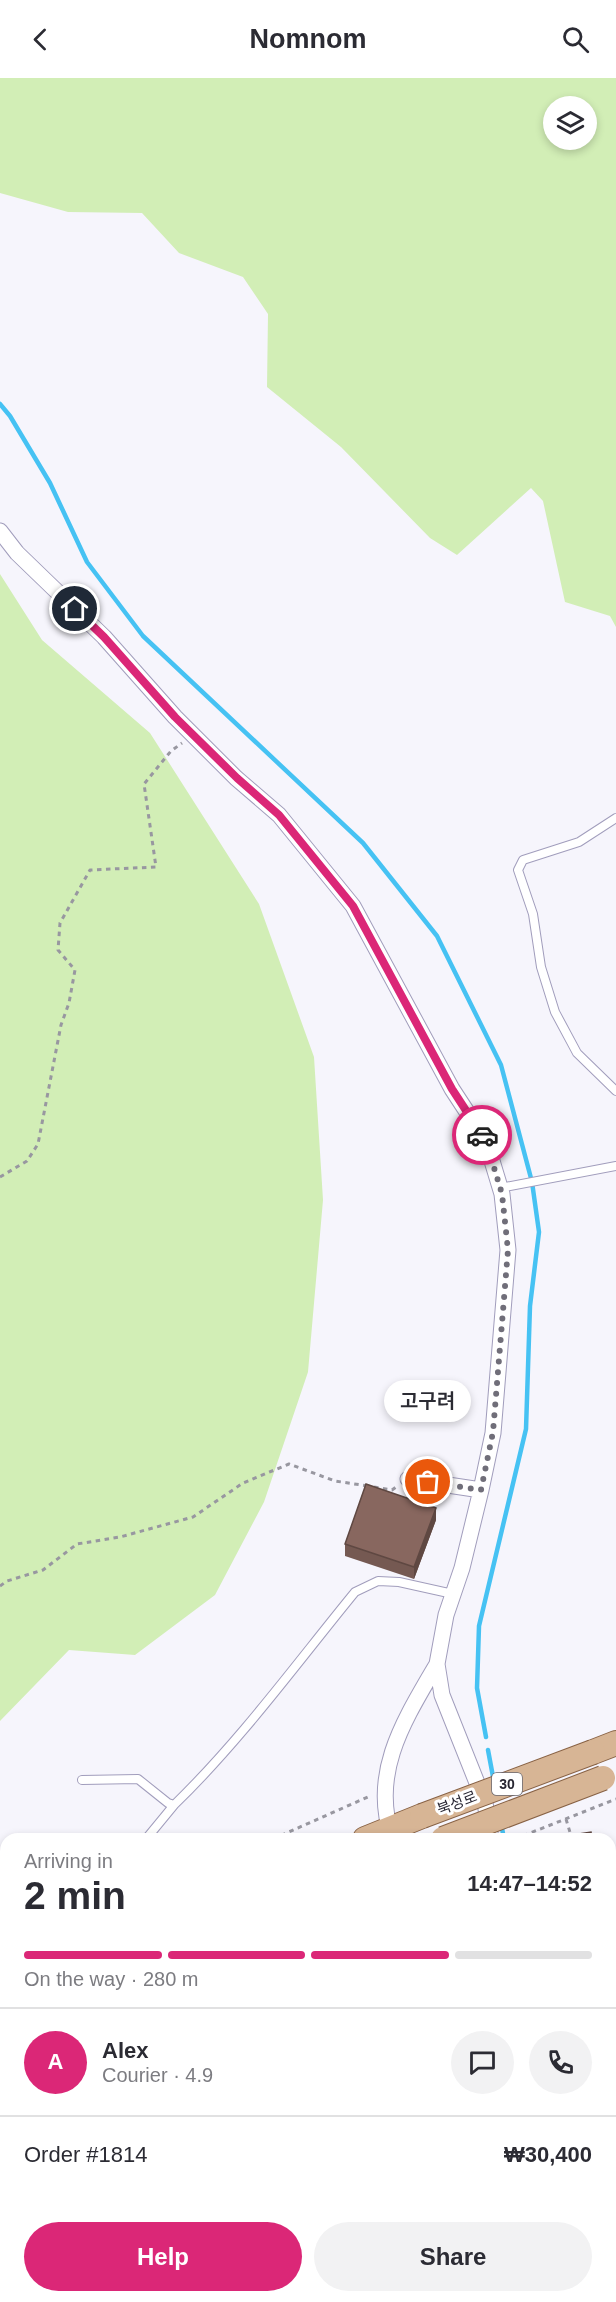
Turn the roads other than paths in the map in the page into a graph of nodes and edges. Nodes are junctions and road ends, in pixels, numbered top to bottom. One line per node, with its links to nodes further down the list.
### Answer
1 (0, 531): 5 (street)
2 (616, 818): 3 (lane)
3 (616, 1091)
4 (616, 1166): 5 (lane)
5 (505, 1187): 7 (street)
6 (408, 1479): 7 (street)
7 (481, 1490): 8 (street)
8 (453, 1594): 9 (street); 13 (lane)
9 (437, 1664): 15 (street); 18 (street)
10 (616, 1743): 16 (main road, 북성로 / 30, bridge)
11 (609, 1776): 17 (main road, 북성로 / 30, bridge)
12 (82, 1780): 13 (lane)
13 (174, 1805): 14 (lane)
14 (151, 1833)
15 (391, 1833)
16 (393, 1833)
17 (459, 1833)
18 (490, 1833)

